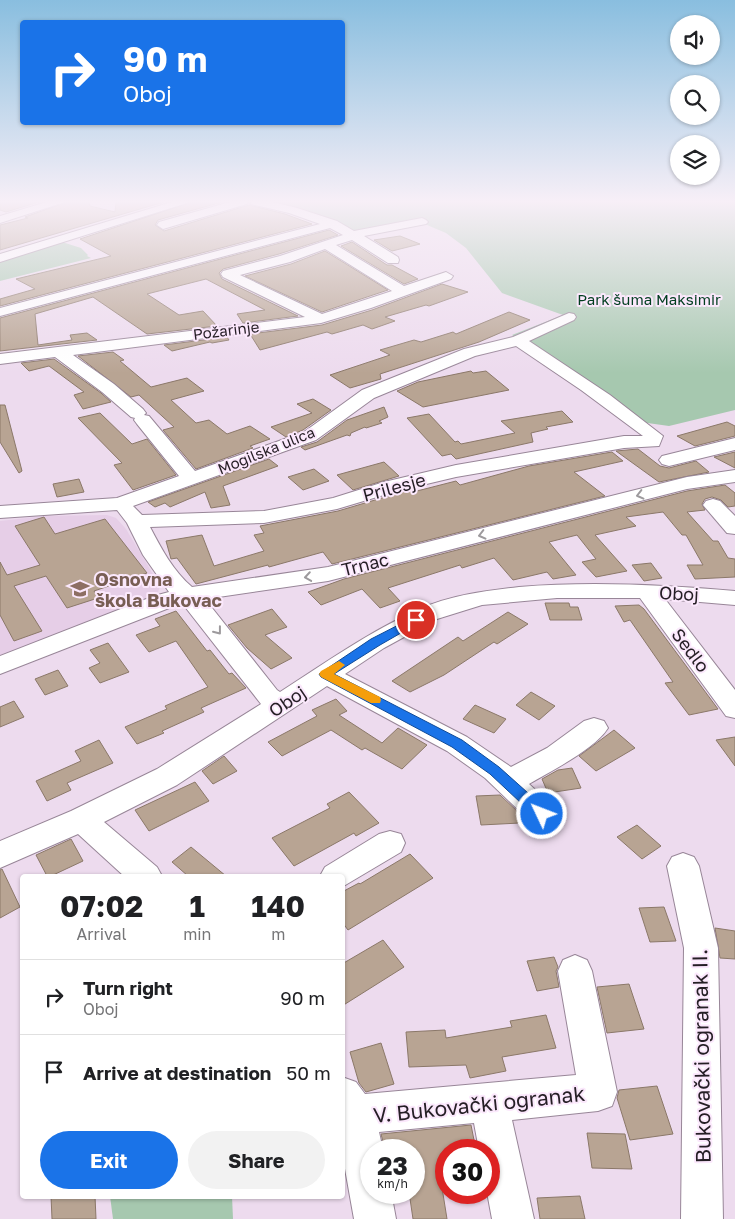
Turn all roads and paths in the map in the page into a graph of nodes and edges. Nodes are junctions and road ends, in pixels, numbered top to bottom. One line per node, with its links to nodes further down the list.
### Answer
1 (201, 259): 6 (street)
2 (280, 259): 8 (street)
3 (350, 259): 5 (street)
4 (446, 276): 5 (street, Požarinje)
5 (402, 291): 8 (street, Požarinje)
6 (0, 312)
7 (569, 317): 9 (street, Mogilska ulica)
8 (321, 319): 10 (street, Požarinje)
9 (518, 341): 12 (street); 16 (street, Mogilska ulica)
10 (59, 352): 11 (street, Požarinje); 16 (street)
11 (0, 359)
12 (652, 442): 14 (street); 21 (street, Prilesje)
13 (735, 444): 14 (street)
14 (668, 460): 17 (street)
15 (735, 476): 17 (street, Trnac)
16 (191, 479): 18 (street, Mogilska ulica)
17 (687, 483): 24 (street, Trnac, one-way to 24)
18 (120, 504): 20 (street, Mogilska ulica); 21 (street)
19 (713, 505): 22 (street)
20 (0, 512)
21 (136, 521): 24 (street)
22 (735, 528)
23 (647, 591): 25 (street, Oboj); 27 (street, Oboj); 29 (street, Sedlo)
24 (186, 596): 26 (street, Trnac); 28 (street, one-way to 28)
25 (735, 598)
26 (0, 666)
27 (325, 674): 28 (street, Oboj); 31 (street)
28 (279, 706): 33 (street, Oboj)
29 (735, 709)
30 (594, 728): 31 (street)
31 (508, 782): 32 (street)
32 (542, 814)
33 (82, 819): 35 (street, Oboj); 37 (street)
34 (390, 843): 38 (street)
35 (0, 855)
36 (683, 866): 44 (street, Bukovački ogranak II.)
37 (144, 874)
38 (339, 874)
39 (575, 971): 40 (street, V. Bukovački ogranak)
40 (489, 1102): 41 (street, V. Bukovački ogranak); 43 (street)
41 (349, 1106): 42 (street)
42 (375, 1219)
43 (513, 1219)
44 (702, 1219)

